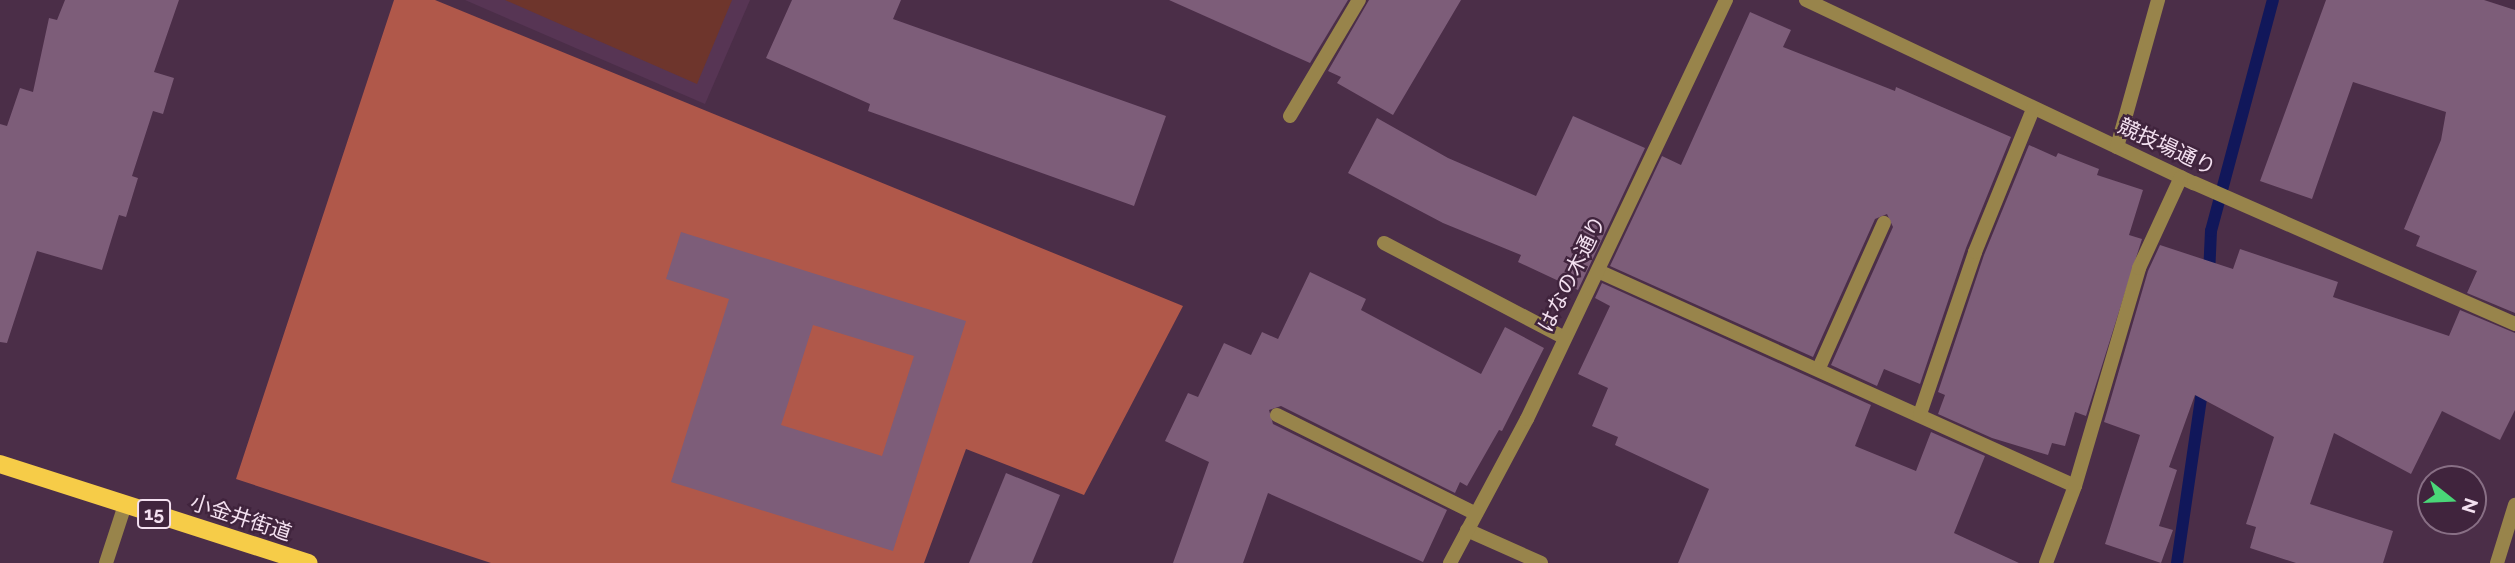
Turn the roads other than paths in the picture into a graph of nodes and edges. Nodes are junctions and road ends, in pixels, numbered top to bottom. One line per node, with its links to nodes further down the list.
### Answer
1 (1359, 0): 6 (street)
2 (1726, 0): 11 (street, はなの木通り)
3 (1806, 0): 5 (street, 競技場通り)
4 (2158, 0): 7 (street)
5 (2033, 109): 7 (street, 競技場通り); 15 (street)
6 (1290, 117)
7 (2117, 147): 8 (street, 競技場通り)
8 (2187, 180): 12 (street, 競技場通り); 18 (street)
9 (1884, 223): 14 (street)
10 (1384, 243): 13 (street)
11 (1598, 271): 13 (street, はなの木通り); 14 (street)
12 (2515, 324)
13 (1565, 338): 21 (street, はなの木通り)
14 (1819, 368): 15 (street)
15 (1920, 414): 18 (street)
16 (1278, 415): 21 (street)
17 (0, 464): 19 (main road, 小金井街道 / 15)
18 (2075, 486): 27 (street)
19 (125, 505): 23 (street); 24 (main road, 小金井街道 / 15)
20 (2515, 505): 28 (street)
21 (1476, 514): 22 (street, はなの木通り)
22 (1467, 530): 25 (street, はなの木通り); 26 (street)
23 (106, 563)
24 (309, 563)
25 (1450, 563)
26 (1541, 563)
27 (2046, 563)
28 (2497, 563)

